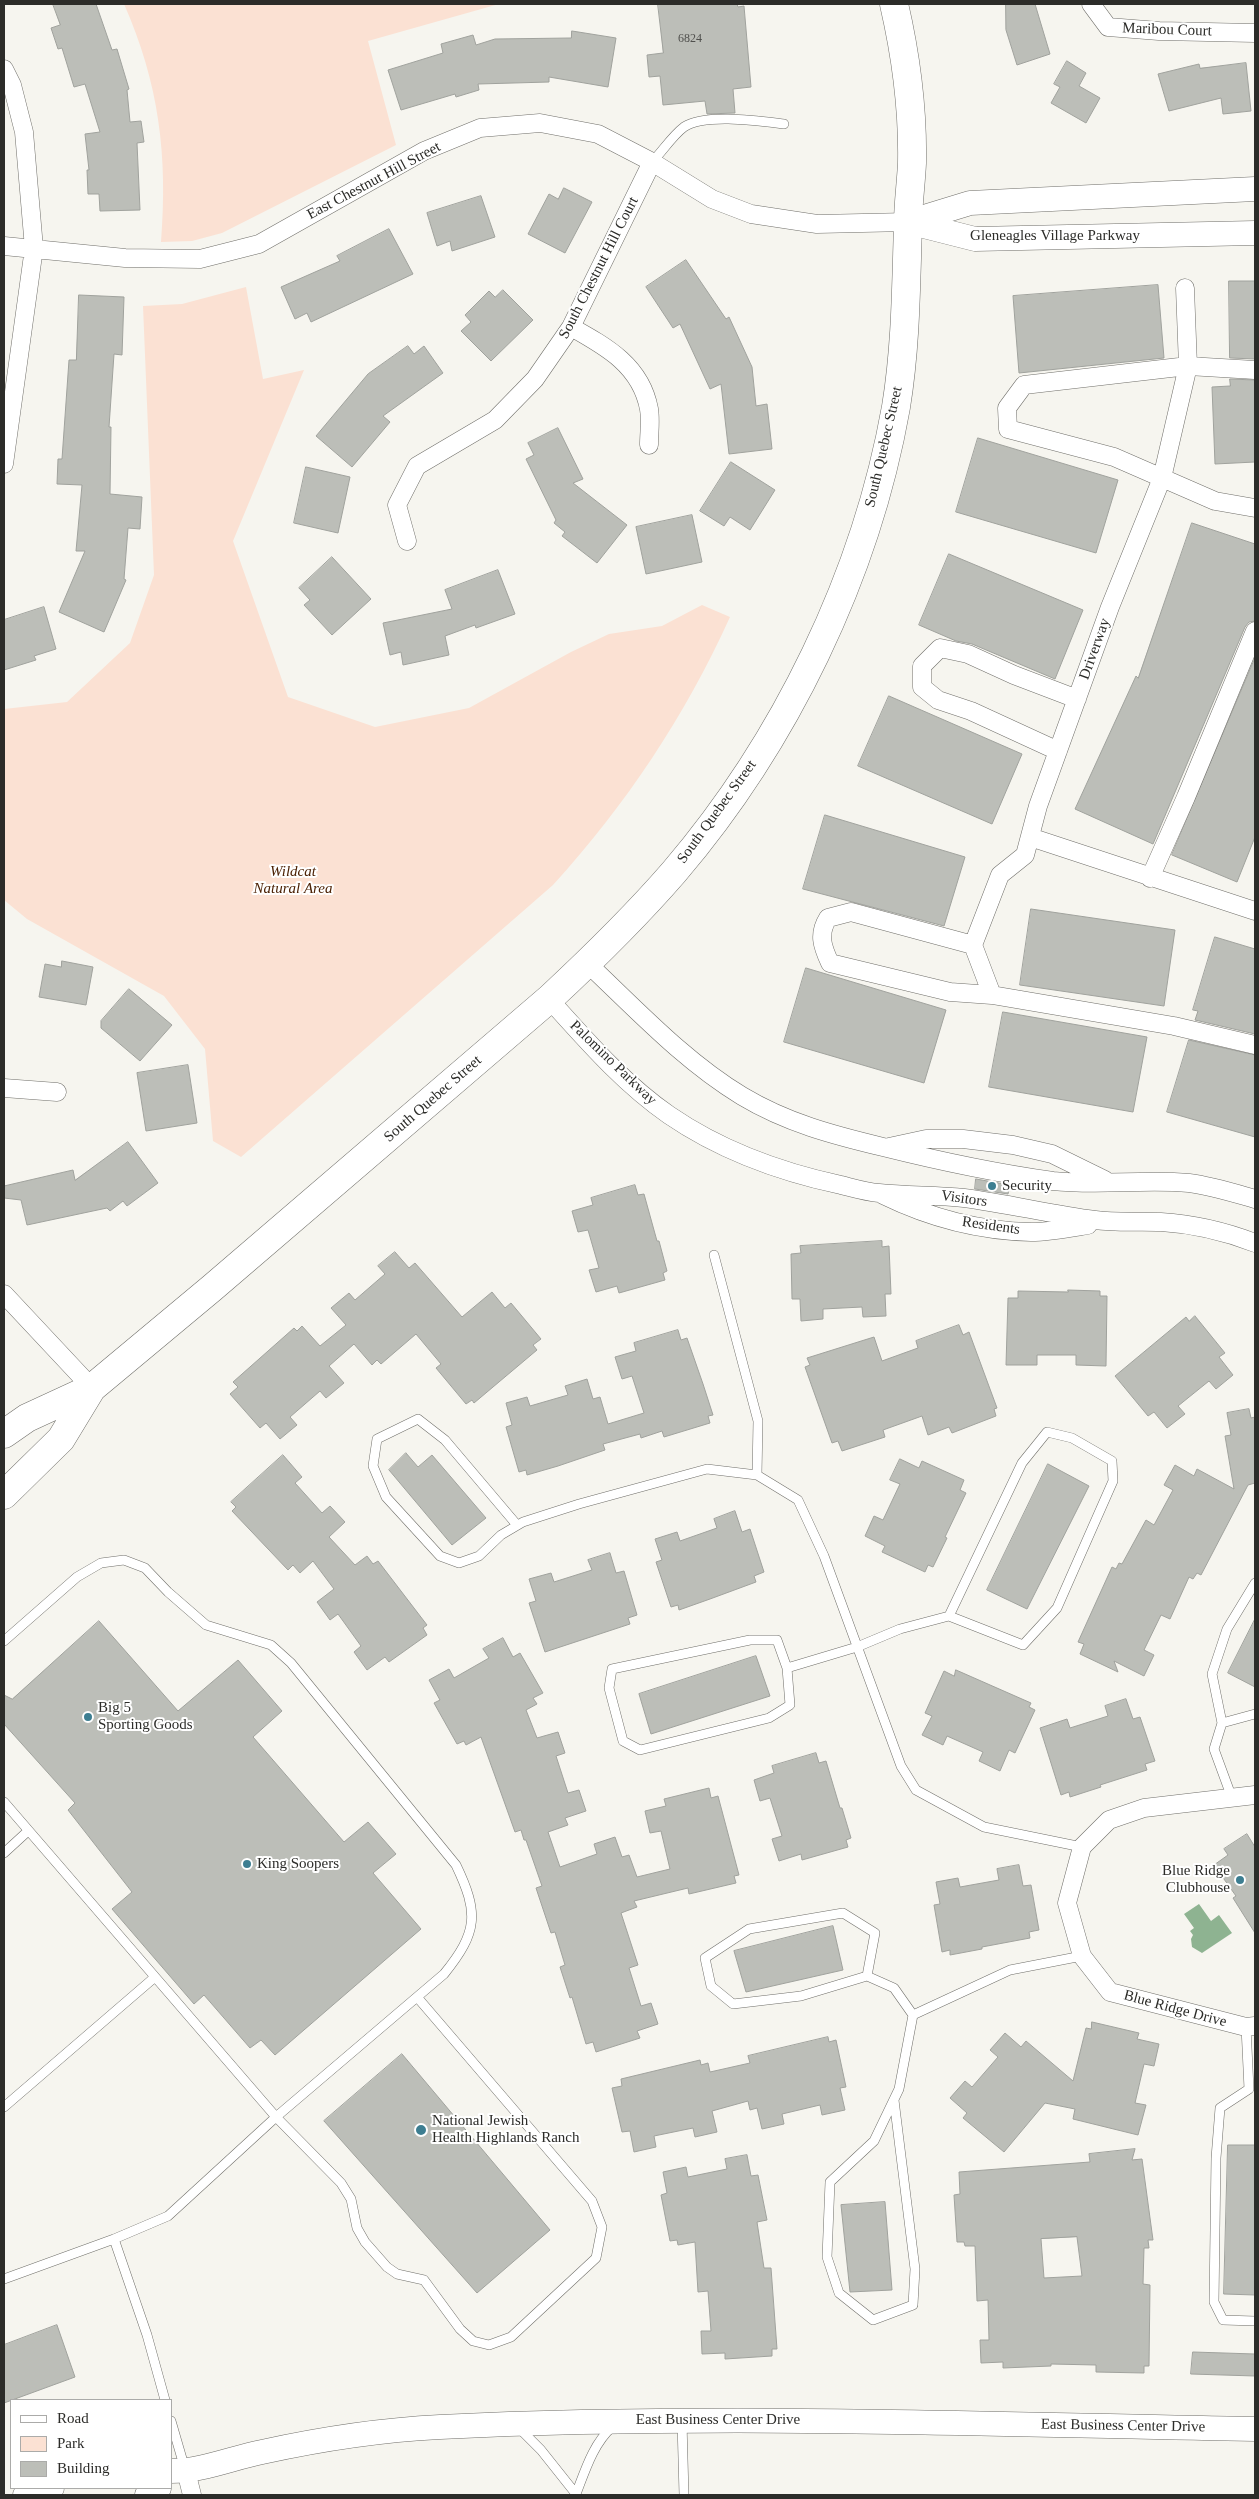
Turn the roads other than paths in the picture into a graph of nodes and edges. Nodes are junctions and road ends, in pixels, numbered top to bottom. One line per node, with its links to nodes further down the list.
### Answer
1 (894, 4): 8 (main road, South Quebec Street)
2 (1091, 4): 3 (street, Maribou Court)
3 (1255, 33)
4 (4, 69): 11 (street)
5 (784, 124): 6 (lane)
6 (652, 162): 8 (street, East Chestnut Hill Street); 11 (street, East Chestnut Hill Street); 13 (street, South Chestnut Hill Court)
7 (1255, 189): 8 (street)
8 (908, 222): 9 (street, Gleneagles Village Parkway); 28 (main road, South Quebec Street)
9 (1255, 233)
10 (4, 246): 11 (street, East Chestnut Hill Street)
11 (34, 248): 17 (street)
12 (1185, 288): 14 (street, Driverway)
13 (571, 327): 16 (street); 20 (street, South Chestnut Hill Court)
14 (1188, 366): 15 (street); 18 (street, Driverway); 18 (street)
15 (1255, 370)
16 (649, 444)
17 (4, 464)
18 (1162, 478): 19 (street); 22 (street, Driverway)
19 (1255, 508)
20 (407, 542)
21 (1255, 631): 25 (street)
22 (1077, 699): 23 (street, Driverway); 23 (street)
23 (1058, 751): 24 (street, Driverway)
24 (1030, 837): 25 (street); 27 (street, Driverway)
25 (1150, 878): 26 (street)
26 (1255, 911)
27 (973, 945): 29 (street); 29 (street)
28 (587, 963): 30 (main road, South Quebec Street); 34 (street)
29 (992, 994): 31 (street)
30 (549, 999): 36 (street, Palomino Parkway); 42 (main road, South Quebec Street)
31 (1255, 1045)
32 (4, 1088): 33 (street)
33 (57, 1092)
34 (885, 1147): 35 (street); 35 (street)
35 (1110, 1183): 37 (street)
36 (878, 1193): 38 (street, Visitors); 38 (street, Residents)
37 (1255, 1199)
38 (1109, 1222): 39 (street)
39 (1255, 1243)
40 (714, 1255): 44 (lane)
41 (4, 1294): 42 (street)
42 (92, 1388): 43 (main road, South Quebec Street); 45 (main road, South Quebec Street)
43 (4, 1434)
44 (757, 1475): 46 (lane); 50 (lane)
45 (4, 1495)
46 (517, 1525): 46 (lane)
47 (1255, 1583): 53 (lane)
48 (949, 1616): 48 (lane); 50 (lane)
49 (4, 1641): 63 (lane)
50 (857, 1646): 51 (lane); 58 (lane)
51 (787, 1668): 51 (lane)
52 (1255, 1714): 53 (lane)
53 (1222, 1723): 55 (lane)
54 (1255, 1795): 55 (street)
55 (1232, 1798): 58 (street)
56 (4, 1802): 57 (lane)
57 (28, 1831): 59 (lane); 62 (lane)
58 (1082, 1847): 60 (street, Blue Ridge Drive)
59 (4, 1853)
60 (1082, 1956): 64 (lane); 65 (street, Blue Ridge Drive)
61 (867, 1976): 61 (lane); 64 (lane)
62 (155, 1978): 68 (lane); 69 (lane)
63 (417, 1998): 69 (lane); 69 (lane)
64 (913, 2015): 67 (lane)
65 (1251, 2026): 66 (lane)
66 (1252, 2091): 72 (lane)
67 (894, 2100): 67 (lane)
68 (4, 2106)
69 (276, 2117): 70 (lane)
70 (114, 2239): 71 (lane); 73 (lane)
71 (4, 2279)
72 (1255, 2321)
73 (165, 2399)
74 (682, 2419): 75 (street, East Business Center Drive); 77 (street, East Business Center Drive); 83 (lane)
75 (617, 2422): 76 (street, East Business Center Drive); 76 (lane)
76 (516, 2424): 79 (street, East Business Center Drive)
77 (1255, 2429)
78 (172, 2432): 79 (lane)
79 (176, 2474): 82 (street)
80 (48, 2489): 81 (street)
81 (26, 2495)
82 (192, 2495)
83 (684, 2495)

